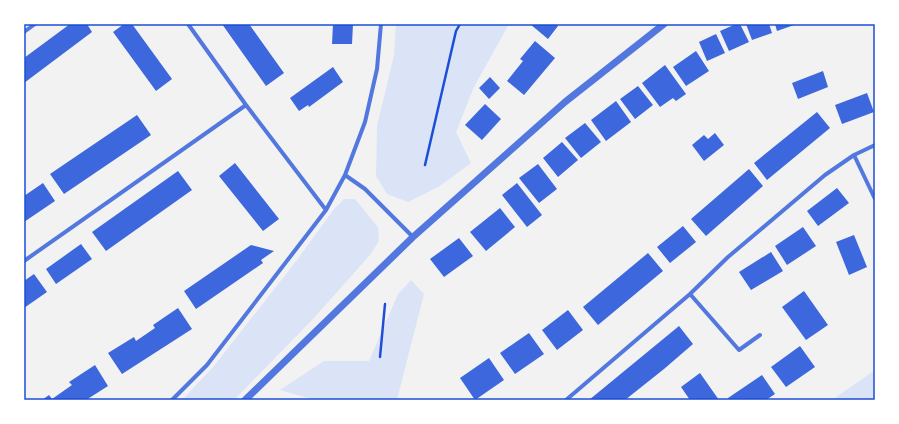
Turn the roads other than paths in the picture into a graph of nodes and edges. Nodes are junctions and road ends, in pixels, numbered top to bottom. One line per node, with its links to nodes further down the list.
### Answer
1 (35, 24): 5 (street)
2 (188, 24): 6 (street)
3 (381, 24): 9 (street)
4 (664, 24): 12 (street)
5 (24, 32)
6 (246, 106): 11 (street); 13 (street)
7 (875, 145): 8 (street)
8 (854, 155): 10 (street); 14 (street)
9 (345, 175): 11 (street); 12 (street)
10 (875, 200)
11 (326, 210): 16 (street)
12 (413, 237): 17 (street)
13 (24, 261)
14 (690, 294): 15 (street); 18 (street)
15 (760, 335)
16 (172, 400)
17 (245, 400)
18 (566, 400)

